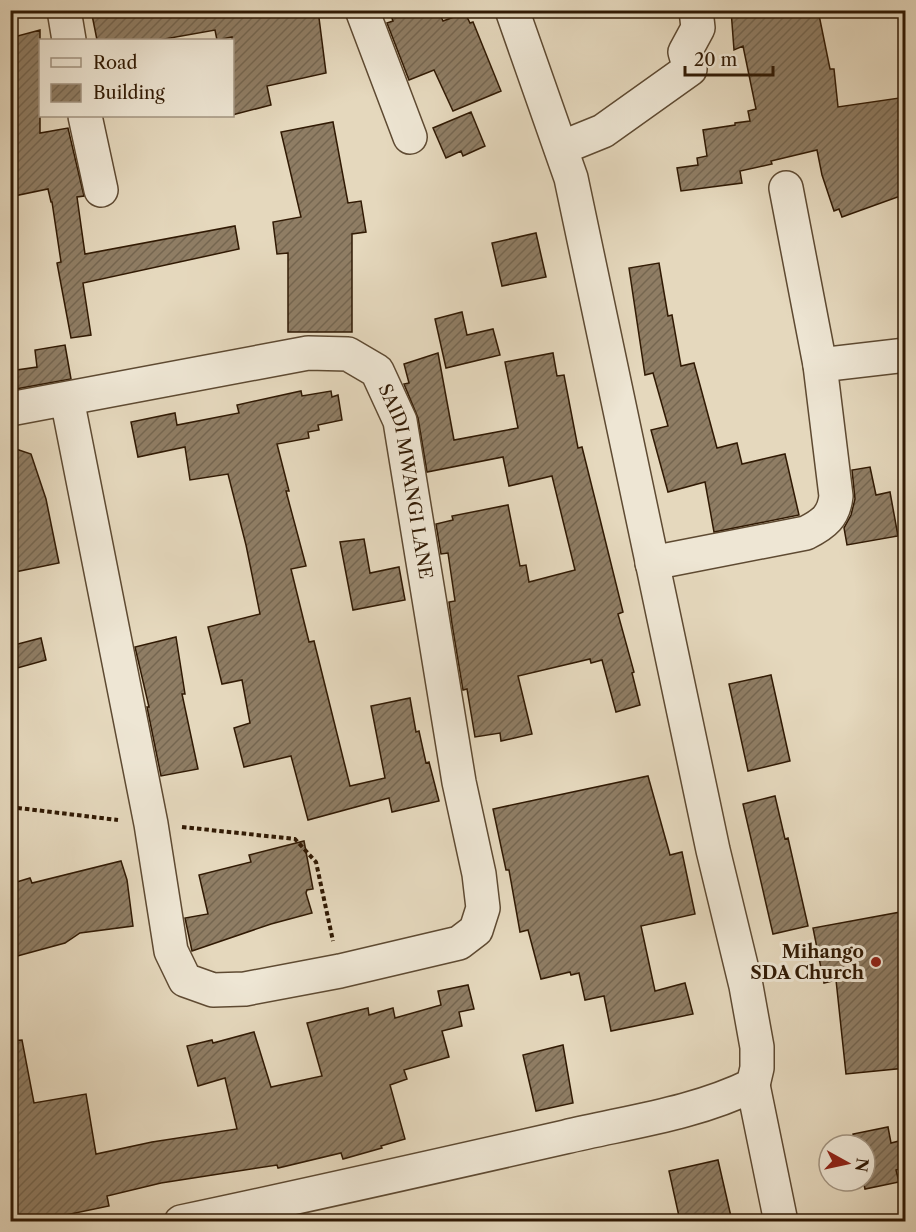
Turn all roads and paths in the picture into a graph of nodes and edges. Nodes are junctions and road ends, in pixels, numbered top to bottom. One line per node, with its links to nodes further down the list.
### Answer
1 (64, 10): 5 (street)
2 (362, 10): 7 (street)
3 (512, 10): 8 (street)
4 (696, 10): 8 (street)
5 (69, 39)
6 (85, 117): 10 (street)
7 (410, 137)
8 (561, 148): 15 (street)
9 (786, 188): 12 (street)
10 (102, 190)
11 (906, 355): 12 (street)
12 (820, 365): 15 (street)
13 (67, 399): 14 (street, SAIDI MWANGI LANE); 17 (street); 18 (street, SAIDI MWANGI LANE)
14 (10, 409)
15 (652, 563): 19 (street)
16 (10, 807): 17 (path)
17 (151, 824): 18 (path); 18 (street)
18 (340, 972)
19 (753, 1085): 20 (street); 21 (street)
20 (181, 1221)
21 (781, 1221)

